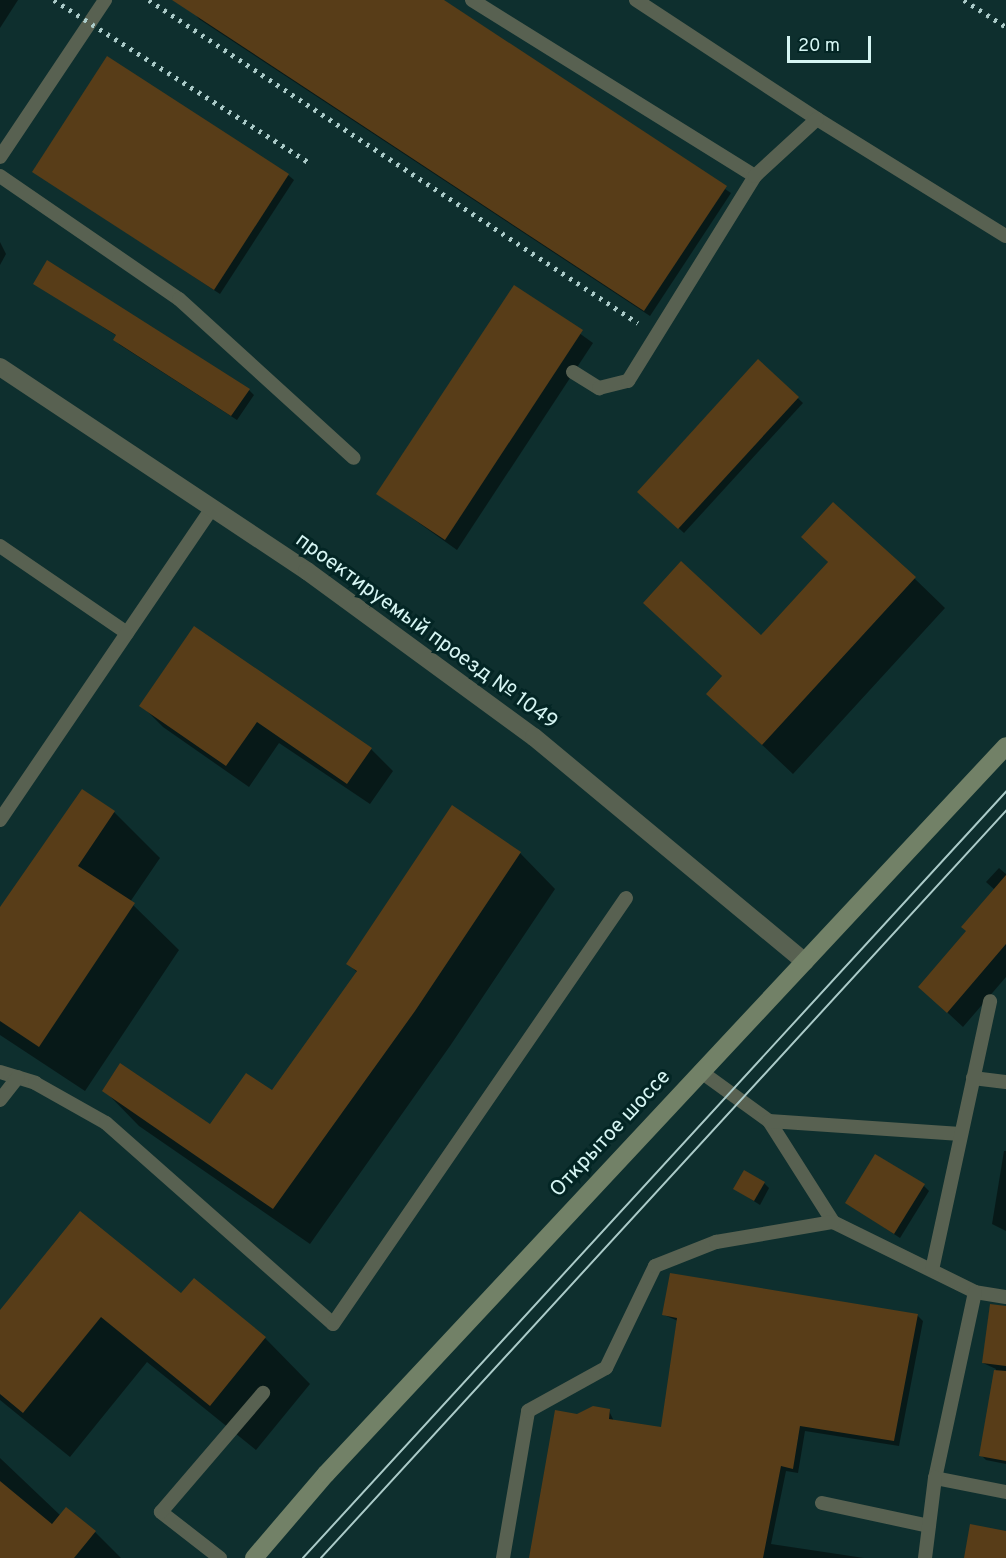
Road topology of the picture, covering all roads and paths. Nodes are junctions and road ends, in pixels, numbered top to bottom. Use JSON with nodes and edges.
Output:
{"nodes":[{"id":1,"x":105,"y":0,"type":"edge"},
{"id":2,"x":472,"y":0,"type":"edge"},
{"id":3,"x":642,"y":2,"type":"edge"},
{"id":4,"x":817,"y":119,"type":"junction"},
{"id":5,"x":0,"y":158,"type":"edge"},
{"id":6,"x":0,"y":176,"type":"edge"},
{"id":7,"x":755,"y":176,"type":"junction"},
{"id":8,"x":1006,"y":236,"type":"edge"},
{"id":9,"x":0,"y":367,"type":"edge"},
{"id":10,"x":573,"y":372,"type":"dead end"},
{"id":11,"x":354,"y":458,"type":"dead end"},
{"id":12,"x":212,"y":508,"type":"junction"},
{"id":13,"x":0,"y":546,"type":"edge"},
{"id":14,"x":127,"y":633,"type":"junction"},
{"id":15,"x":1006,"y":746,"type":"edge"},
{"id":16,"x":0,"y":820,"type":"edge"},
{"id":17,"x":626,"y":898,"type":"dead end"},
{"id":18,"x":805,"y":962,"type":"junction"},
{"id":19,"x":990,"y":1001,"type":"dead end"},
{"id":20,"x":700,"y":1071,"type":"junction"},
{"id":21,"x":0,"y":1072,"type":"edge"},
{"id":22,"x":18,"y":1077,"type":"junction"},
{"id":23,"x":973,"y":1078,"type":"junction"},
{"id":24,"x":1006,"y":1083,"type":"edge"},
{"id":25,"x":0,"y":1100,"type":"edge"},
{"id":26,"x":769,"y":1121,"type":"junction"},
{"id":27,"x":961,"y":1134,"type":"junction"},
{"id":28,"x":833,"y":1222,"type":"junction"},
{"id":29,"x":932,"y":1270,"type":"junction"},
{"id":30,"x":975,"y":1292,"type":"junction"},
{"id":31,"x":1006,"y":1297,"type":"edge"},
{"id":32,"x":263,"y":1393,"type":"dead end"},
{"id":33,"x":935,"y":1478,"type":"junction"},
{"id":34,"x":1006,"y":1492,"type":"edge"},
{"id":35,"x":822,"y":1503,"type":"dead end"},
{"id":36,"x":929,"y":1526,"type":"junction"},
{"id":37,"x":220,"y":1558,"type":"edge"},
{"id":38,"x":254,"y":1558,"type":"edge"},
{"id":39,"x":503,"y":1558,"type":"edge"},
{"id":40,"x":925,"y":1558,"type":"edge"}],
"edges":[{"from":1,"to":5,"type":"lane"},
{"from":2,"to":7,"type":"lane"},
{"from":3,"to":4,"type":"lane"},
{"from":4,"to":7,"type":"lane"},
{"from":4,"to":8,"type":"lane"},
{"from":6,"to":11,"type":"lane"},
{"from":7,"to":10,"type":"lane"},
{"from":9,"to":12,"type":"street","name":"проектируемый проезд № 1049"},
{"from":12,"to":14,"type":"lane"},
{"from":12,"to":18,"type":"street","name":"проектируемый проезд № 1049"},
{"from":13,"to":14,"type":"lane"},
{"from":14,"to":16,"type":"lane"},
{"from":15,"to":18,"type":"main road","name":"Открытое шоссе"},
{"from":17,"to":22,"type":"lane"},
{"from":18,"to":20,"type":"main road","name":"Открытое шоссе"},
{"from":19,"to":23,"type":"lane"},
{"from":20,"to":26,"type":"lane"},
{"from":20,"to":38,"type":"main road","name":"Открытое шоссе"},
{"from":21,"to":22,"type":"lane"},
{"from":22,"to":25,"type":"lane"},
{"from":23,"to":24,"type":"lane"},
{"from":23,"to":27,"type":"lane"},
{"from":26,"to":27,"type":"lane"},
{"from":26,"to":28,"type":"lane"},
{"from":27,"to":29,"type":"lane"},
{"from":28,"to":29,"type":"lane"},
{"from":28,"to":39,"type":"lane"},
{"from":29,"to":30,"type":"lane"},
{"from":30,"to":31,"type":"lane"},
{"from":30,"to":33,"type":"lane"},
{"from":32,"to":37,"type":"lane"},
{"from":33,"to":34,"type":"lane"},
{"from":33,"to":36,"type":"lane"},
{"from":35,"to":36,"type":"lane"},
{"from":36,"to":40,"type":"lane"}]}
